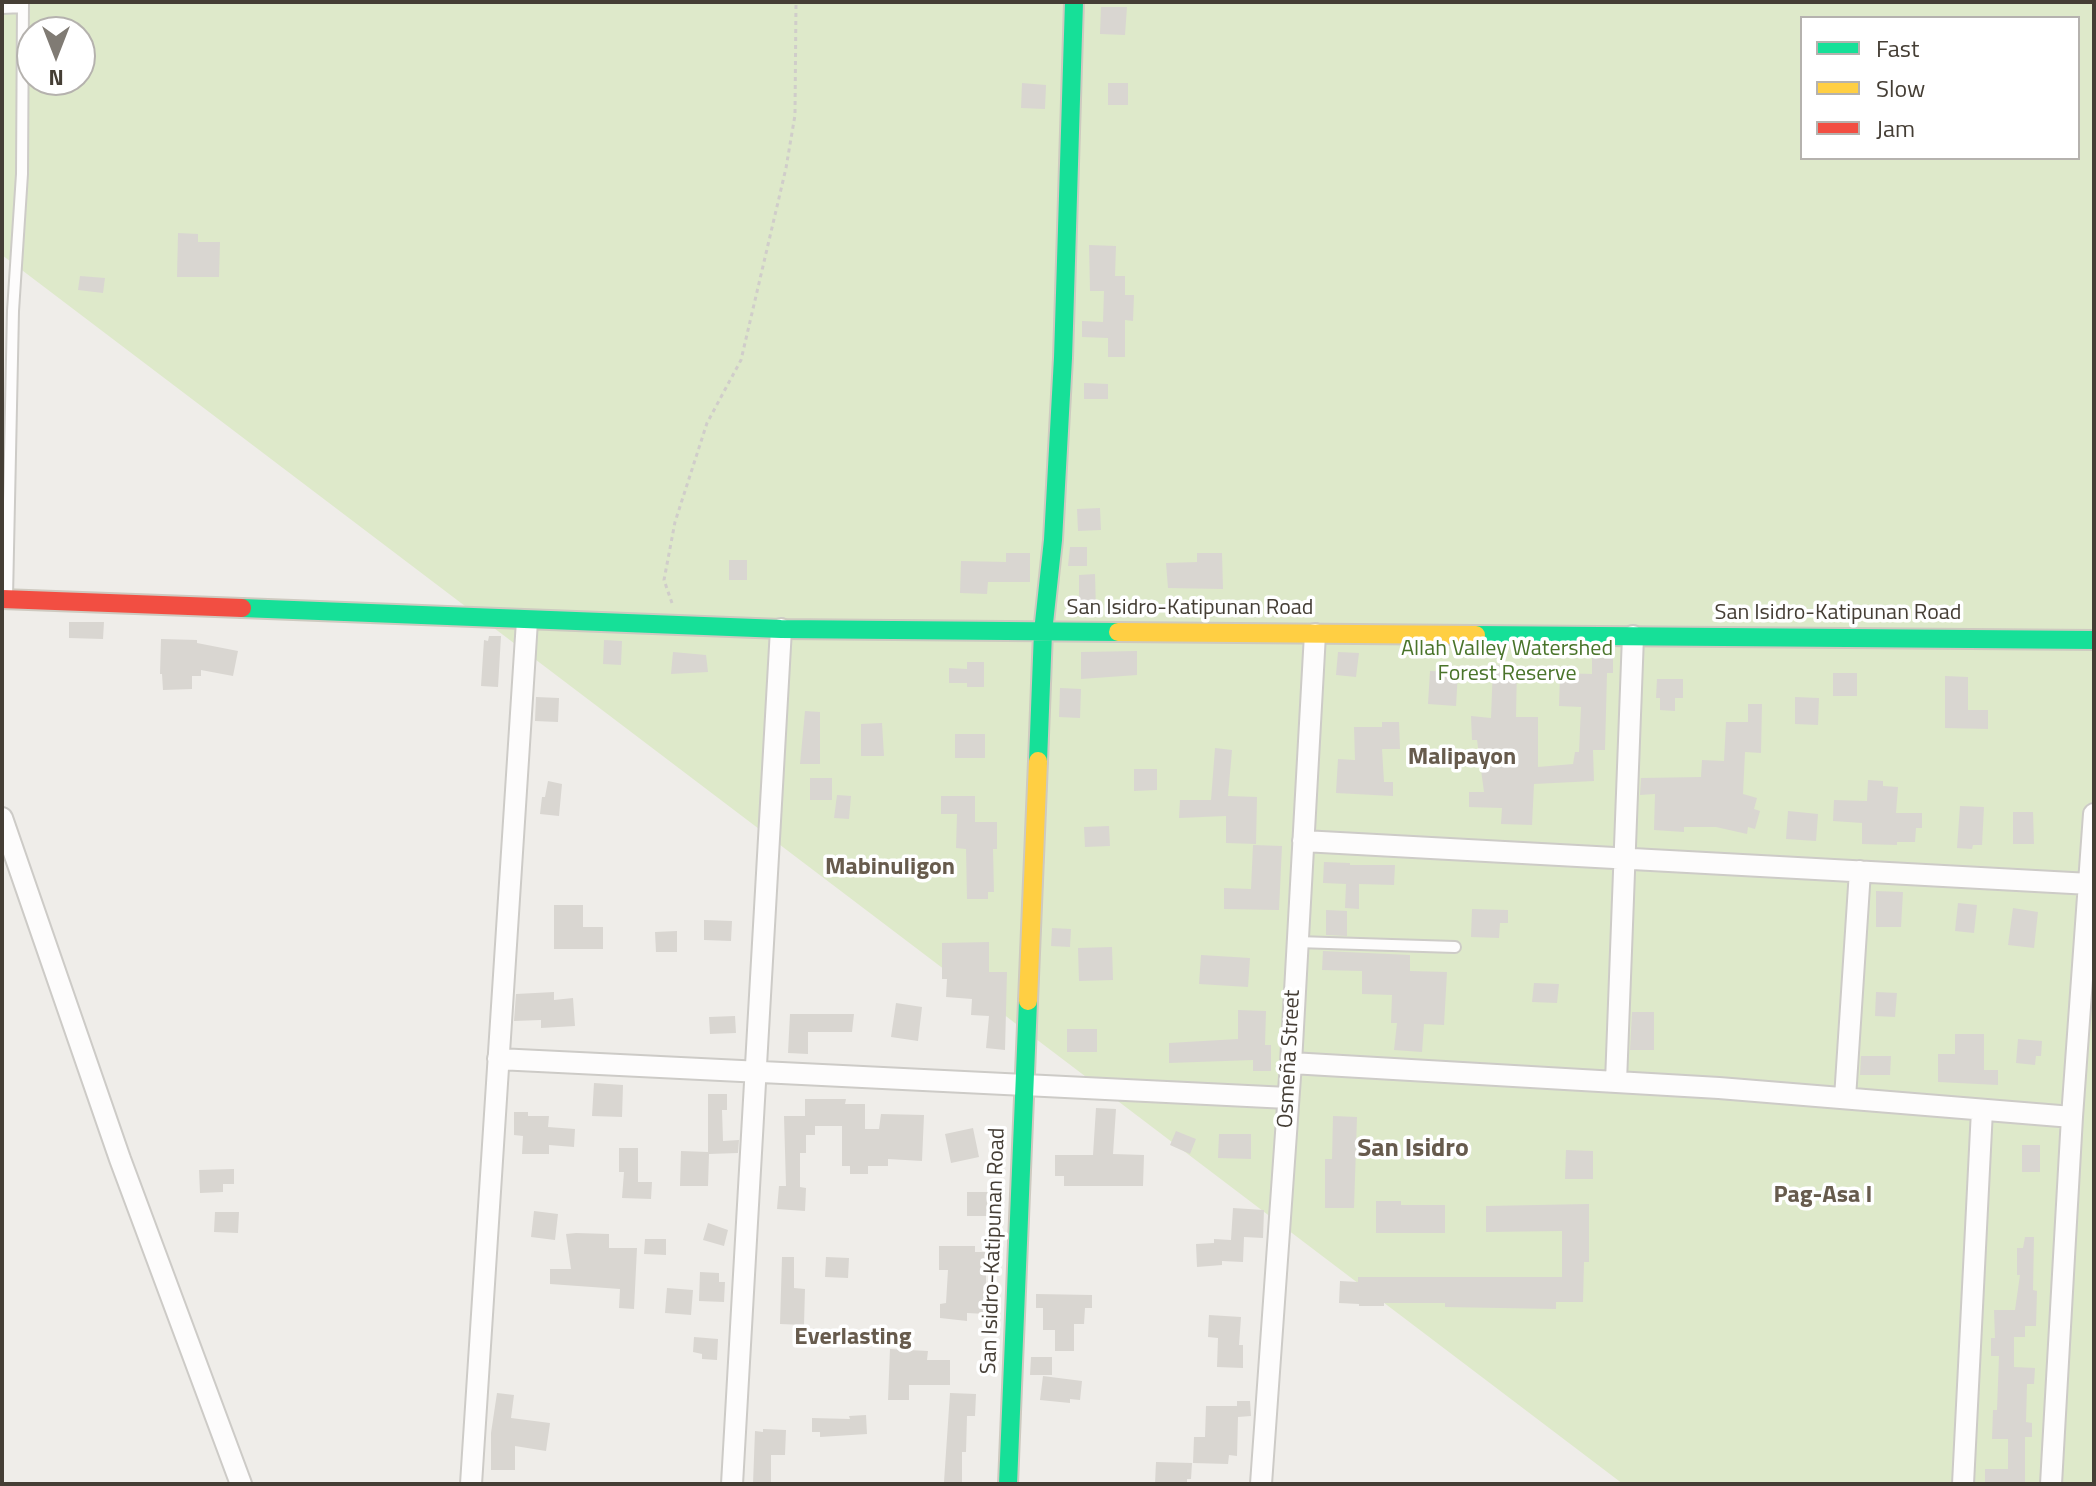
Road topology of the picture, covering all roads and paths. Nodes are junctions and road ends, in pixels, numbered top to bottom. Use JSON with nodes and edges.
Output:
{"nodes":[{"id":1,"x":796,"y":2,"type":"edge"},
{"id":2,"x":1074,"y":2,"type":"edge"},
{"id":3,"x":23,"y":5,"type":"edge"},
{"id":4,"x":2,"y":8,"type":"edge"},
{"id":5,"x":5,"y":599,"type":"edge"},
{"id":6,"x":527,"y":621,"type":"junction"},
{"id":7,"x":679,"y":625,"type":"junction"},
{"id":8,"x":781,"y":629,"type":"junction"},
{"id":9,"x":1043,"y":632,"type":"junction"},
{"id":10,"x":1315,"y":634,"type":"junction"},
{"id":11,"x":1633,"y":636,"type":"junction"},
{"id":12,"x":2094,"y":640,"type":"edge"},
{"id":13,"x":2094,"y":814,"type":"edge"},
{"id":14,"x":2,"y":818,"type":"edge"},
{"id":15,"x":1303,"y":841,"type":"junction"},
{"id":16,"x":1625,"y":859,"type":"junction"},
{"id":17,"x":1860,"y":871,"type":"junction"},
{"id":18,"x":2090,"y":884,"type":"junction"},
{"id":19,"x":1297,"y":942,"type":"junction"},
{"id":20,"x":1455,"y":947,"type":"dead end"},
{"id":21,"x":498,"y":1059,"type":"junction"},
{"id":22,"x":1291,"y":1063,"type":"junction"},
{"id":23,"x":756,"y":1071,"type":"junction"},
{"id":24,"x":1616,"y":1082,"type":"junction"},
{"id":25,"x":1025,"y":1085,"type":"junction"},
{"id":26,"x":1288,"y":1098,"type":"junction"},
{"id":27,"x":1845,"y":1098,"type":"junction"},
{"id":28,"x":1982,"y":1110,"type":"junction"},
{"id":29,"x":2072,"y":1117,"type":"junction"},
{"id":30,"x":241,"y":1484,"type":"edge"},
{"id":31,"x":471,"y":1484,"type":"edge"},
{"id":32,"x":732,"y":1484,"type":"edge"},
{"id":33,"x":1008,"y":1484,"type":"edge"},
{"id":34,"x":1261,"y":1484,"type":"edge"},
{"id":35,"x":1963,"y":1484,"type":"edge"},
{"id":36,"x":2051,"y":1484,"type":"edge"}],
"edges":[{"from":1,"to":7,"type":"path"},
{"from":2,"to":9,"type":"street"},
{"from":3,"to":4,"type":"lane"},
{"from":3,"to":5,"type":"lane"},
{"from":5,"to":6,"type":"street"},
{"from":6,"to":7,"type":"street"},
{"from":6,"to":21,"type":"street"},
{"from":7,"to":8,"type":"street"},
{"from":8,"to":9,"type":"street"},
{"from":8,"to":23,"type":"street"},
{"from":9,"to":10,"type":"street","name":"San Isidro-Katipunan Road"},
{"from":9,"to":25,"type":"street","name":"San Isidro-Katipunan Road"},
{"from":10,"to":11,"type":"street","name":"San Isidro-Katipunan Road"},
{"from":10,"to":15,"type":"street","name":"Osmeña Street"},
{"from":11,"to":12,"type":"street","name":"San Isidro-Katipunan Road"},
{"from":11,"to":16,"type":"street"},
{"from":13,"to":18,"type":"street"},
{"from":14,"to":30,"type":"street"},
{"from":15,"to":16,"type":"street"},
{"from":15,"to":19,"type":"street","name":"Osmeña Street"},
{"from":16,"to":17,"type":"street"},
{"from":16,"to":24,"type":"street"},
{"from":17,"to":18,"type":"street"},
{"from":17,"to":27,"type":"street"},
{"from":18,"to":29,"type":"street"},
{"from":19,"to":20,"type":"lane"},
{"from":19,"to":22,"type":"street","name":"Osmeña Street"},
{"from":21,"to":23,"type":"street"},
{"from":21,"to":31,"type":"street"},
{"from":22,"to":24,"type":"street"},
{"from":22,"to":26,"type":"street","name":"Osmeña Street"},
{"from":23,"to":25,"type":"street"},
{"from":23,"to":32,"type":"street"},
{"from":24,"to":27,"type":"street"},
{"from":25,"to":26,"type":"street"},
{"from":25,"to":33,"type":"street","name":"San Isidro-Katipunan Road"},
{"from":26,"to":34,"type":"street","name":"Osmeña Street"},
{"from":27,"to":28,"type":"street"},
{"from":28,"to":29,"type":"street"},
{"from":28,"to":35,"type":"street"},
{"from":29,"to":36,"type":"street"}]}
